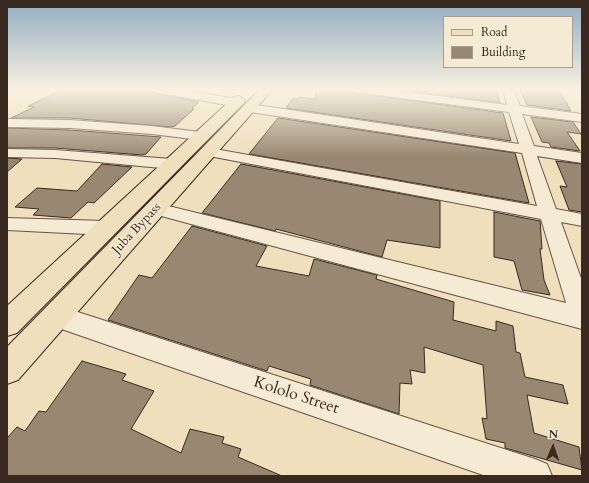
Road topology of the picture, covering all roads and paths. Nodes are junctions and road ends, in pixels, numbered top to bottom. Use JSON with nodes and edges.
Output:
{"nodes":[{"id":1,"x":234,"y":112,"type":"edge"},
{"id":2,"x":310,"y":112,"type":"edge"},
{"id":3,"x":515,"y":112,"type":"edge"},
{"id":4,"x":533,"y":112,"type":"edge"},
{"id":5,"x":582,"y":118,"type":"edge"},
{"id":6,"x":7,"y":123,"type":"edge"},
{"id":7,"x":204,"y":144,"type":"junction"},
{"id":8,"x":528,"y":150,"type":"junction"},
{"id":9,"x":7,"y":153,"type":"edge"},
{"id":10,"x":582,"y":158,"type":"edge"},
{"id":11,"x":172,"y":164,"type":"junction"},
{"id":12,"x":156,"y":209,"type":"junction"},
{"id":13,"x":549,"y":214,"type":"junction"},
{"id":14,"x":582,"y":220,"type":"edge"},
{"id":15,"x":7,"y":224,"type":"edge"},
{"id":16,"x":106,"y":228,"type":"junction"},
{"id":17,"x":56,"y":316,"type":"junction"},
{"id":18,"x":582,"y":317,"type":"edge"},
{"id":19,"x":7,"y":324,"type":"edge"},
{"id":20,"x":7,"y":369,"type":"edge"},
{"id":21,"x":535,"y":476,"type":"edge"}],
"edges":[{"from":1,"to":7,"type":"main road","name":"Juba Bypass"},
{"from":2,"to":8,"type":"street"},
{"from":3,"to":8,"type":"street"},
{"from":4,"to":5,"type":"street"},
{"from":6,"to":7,"type":"street"},
{"from":7,"to":11,"type":"main road","name":"Juba Bypass"},
{"from":7,"to":12,"type":"main road","name":"Juba Bypass"},
{"from":7,"to":13,"type":"street"},
{"from":8,"to":10,"type":"street"},
{"from":8,"to":13,"type":"street"},
{"from":9,"to":11,"type":"street"},
{"from":11,"to":16,"type":"main road","name":"Juba Bypass"},
{"from":12,"to":17,"type":"main road","name":"Juba Bypass"},
{"from":12,"to":18,"type":"street"},
{"from":13,"to":14,"type":"street"},
{"from":13,"to":18,"type":"street"},
{"from":15,"to":16,"type":"street"},
{"from":16,"to":19,"type":"main road","name":"Juba Bypass"},
{"from":17,"to":20,"type":"main road","name":"Juba Bypass"},
{"from":17,"to":21,"type":"street","name":"Kololo Street"}]}
